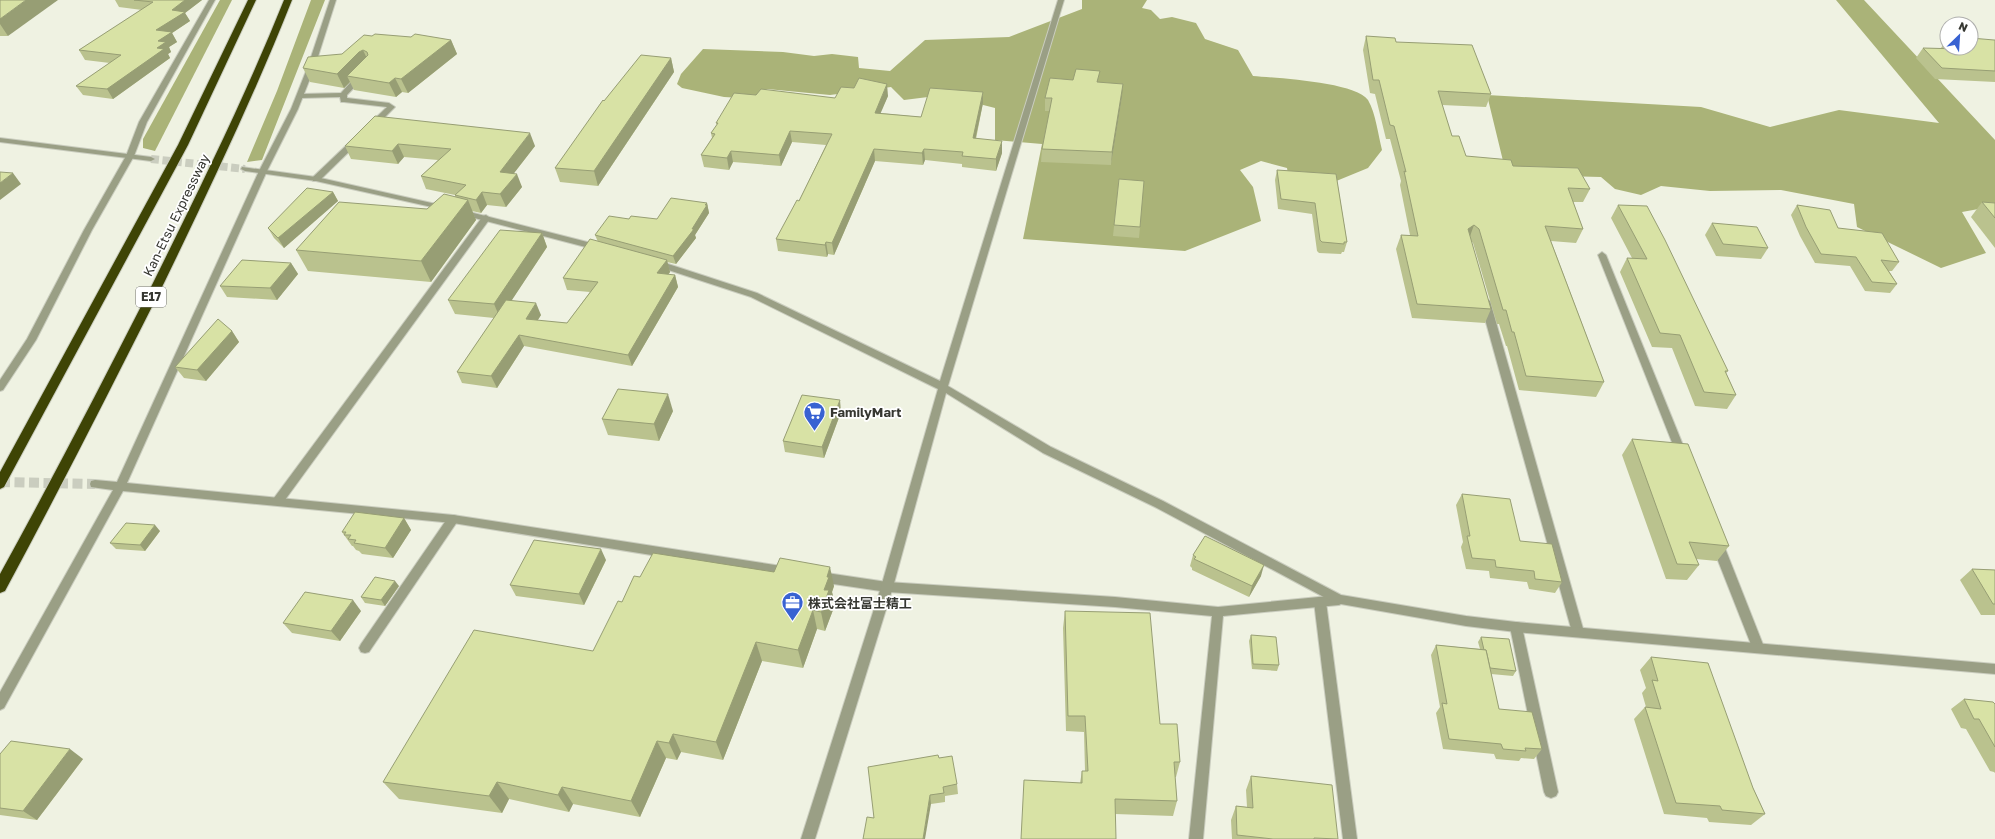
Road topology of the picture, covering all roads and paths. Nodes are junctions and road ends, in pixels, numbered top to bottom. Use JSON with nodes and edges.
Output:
{"nodes":[{"id":1,"x":212,"y":0,"type":"edge"},
{"id":2,"x":252,"y":0,"type":"edge"},
{"id":3,"x":288,"y":0,"type":"edge"},
{"id":4,"x":333,"y":0,"type":"edge"},
{"id":5,"x":1061,"y":0,"type":"edge"},
{"id":6,"x":369,"y":68,"type":"edge"},
{"id":7,"x":343,"y":95,"type":"junction"},
{"id":8,"x":301,"y":96,"type":"junction"},
{"id":9,"x":0,"y":140,"type":"edge"},
{"id":10,"x":130,"y":156,"type":"junction"},
{"id":11,"x":151,"y":159,"type":"tunnel mouth"},
{"id":12,"x":245,"y":169,"type":"tunnel mouth"},
{"id":13,"x":263,"y":171,"type":"junction"},
{"id":14,"x":316,"y":179,"type":"junction"},
{"id":15,"x":486,"y":218,"type":"junction"},
{"id":16,"x":607,"y":250,"type":"edge"},
{"id":17,"x":1602,"y":254,"type":"dead end"},
{"id":18,"x":644,"y":260,"type":"edge"},
{"id":19,"x":1481,"y":289,"type":"edge"},
{"id":20,"x":944,"y":387,"type":"junction"},
{"id":21,"x":0,"y":388,"type":"edge"},
{"id":22,"x":1684,"y":462,"type":"edge"},
{"id":23,"x":0,"y":484,"type":"edge"},
{"id":24,"x":95,"y":484,"type":"tunnel mouth"},
{"id":25,"x":121,"y":485,"type":"junction"},
{"id":26,"x":278,"y":501,"type":"junction"},
{"id":27,"x":453,"y":519,"type":"junction"},
{"id":28,"x":1714,"y":536,"type":"edge"},
{"id":29,"x":0,"y":587,"type":"edge"},
{"id":30,"x":886,"y":588,"type":"junction"},
{"id":31,"x":1340,"y":600,"type":"junction"},
{"id":32,"x":1320,"y":602,"type":"junction"},
{"id":33,"x":1218,"y":612,"type":"junction"},
{"id":34,"x":1516,"y":627,"type":"junction"},
{"id":35,"x":1578,"y":632,"type":"junction"},
{"id":36,"x":1758,"y":647,"type":"junction"},
{"id":37,"x":366,"y":648,"type":"dead end"},
{"id":38,"x":1995,"y":669,"type":"edge"},
{"id":39,"x":0,"y":704,"type":"edge"},
{"id":40,"x":1551,"y":792,"type":"dead end"},
{"id":41,"x":808,"y":839,"type":"edge"},
{"id":42,"x":1196,"y":839,"type":"edge"},
{"id":43,"x":1350,"y":839,"type":"edge"}],
"edges":[{"from":1,"to":10,"type":"street"},
{"from":2,"to":23,"type":"highway","name":"Kan-Etsu Expressway"},
{"from":3,"to":29,"type":"highway","name":"Kan-Etsu Expressway","number":"E17"},
{"from":4,"to":8,"type":"street"},
{"from":5,"to":20,"type":"street"},
{"from":6,"to":7,"type":"street"},
{"from":7,"to":8,"type":"street"},
{"from":7,"to":14,"type":"street"},
{"from":8,"to":13,"type":"street"},
{"from":9,"to":10,"type":"street"},
{"from":10,"to":11,"type":"street"},
{"from":10,"to":21,"type":"street"},
{"from":12,"to":13,"type":"street"},
{"from":13,"to":14,"type":"street"},
{"from":13,"to":25,"type":"street"},
{"from":14,"to":15,"type":"street"},
{"from":15,"to":16,"type":"street"},
{"from":15,"to":26,"type":"street"},
{"from":17,"to":22,"type":"street"},
{"from":18,"to":20,"type":"street"},
{"from":19,"to":35,"type":"street"},
{"from":20,"to":30,"type":"street"},
{"from":20,"to":31,"type":"street"},
{"from":24,"to":25,"type":"street"},
{"from":25,"to":26,"type":"street"},
{"from":25,"to":39,"type":"street"},
{"from":26,"to":27,"type":"street"},
{"from":27,"to":30,"type":"street"},
{"from":27,"to":37,"type":"street"},
{"from":28,"to":36,"type":"street"},
{"from":30,"to":33,"type":"street"},
{"from":30,"to":41,"type":"street"},
{"from":31,"to":32,"type":"street"},
{"from":31,"to":34,"type":"street"},
{"from":32,"to":33,"type":"street"},
{"from":32,"to":43,"type":"street"},
{"from":33,"to":42,"type":"street"},
{"from":34,"to":35,"type":"street"},
{"from":34,"to":40,"type":"street"},
{"from":35,"to":36,"type":"street"},
{"from":36,"to":38,"type":"street"}]}
